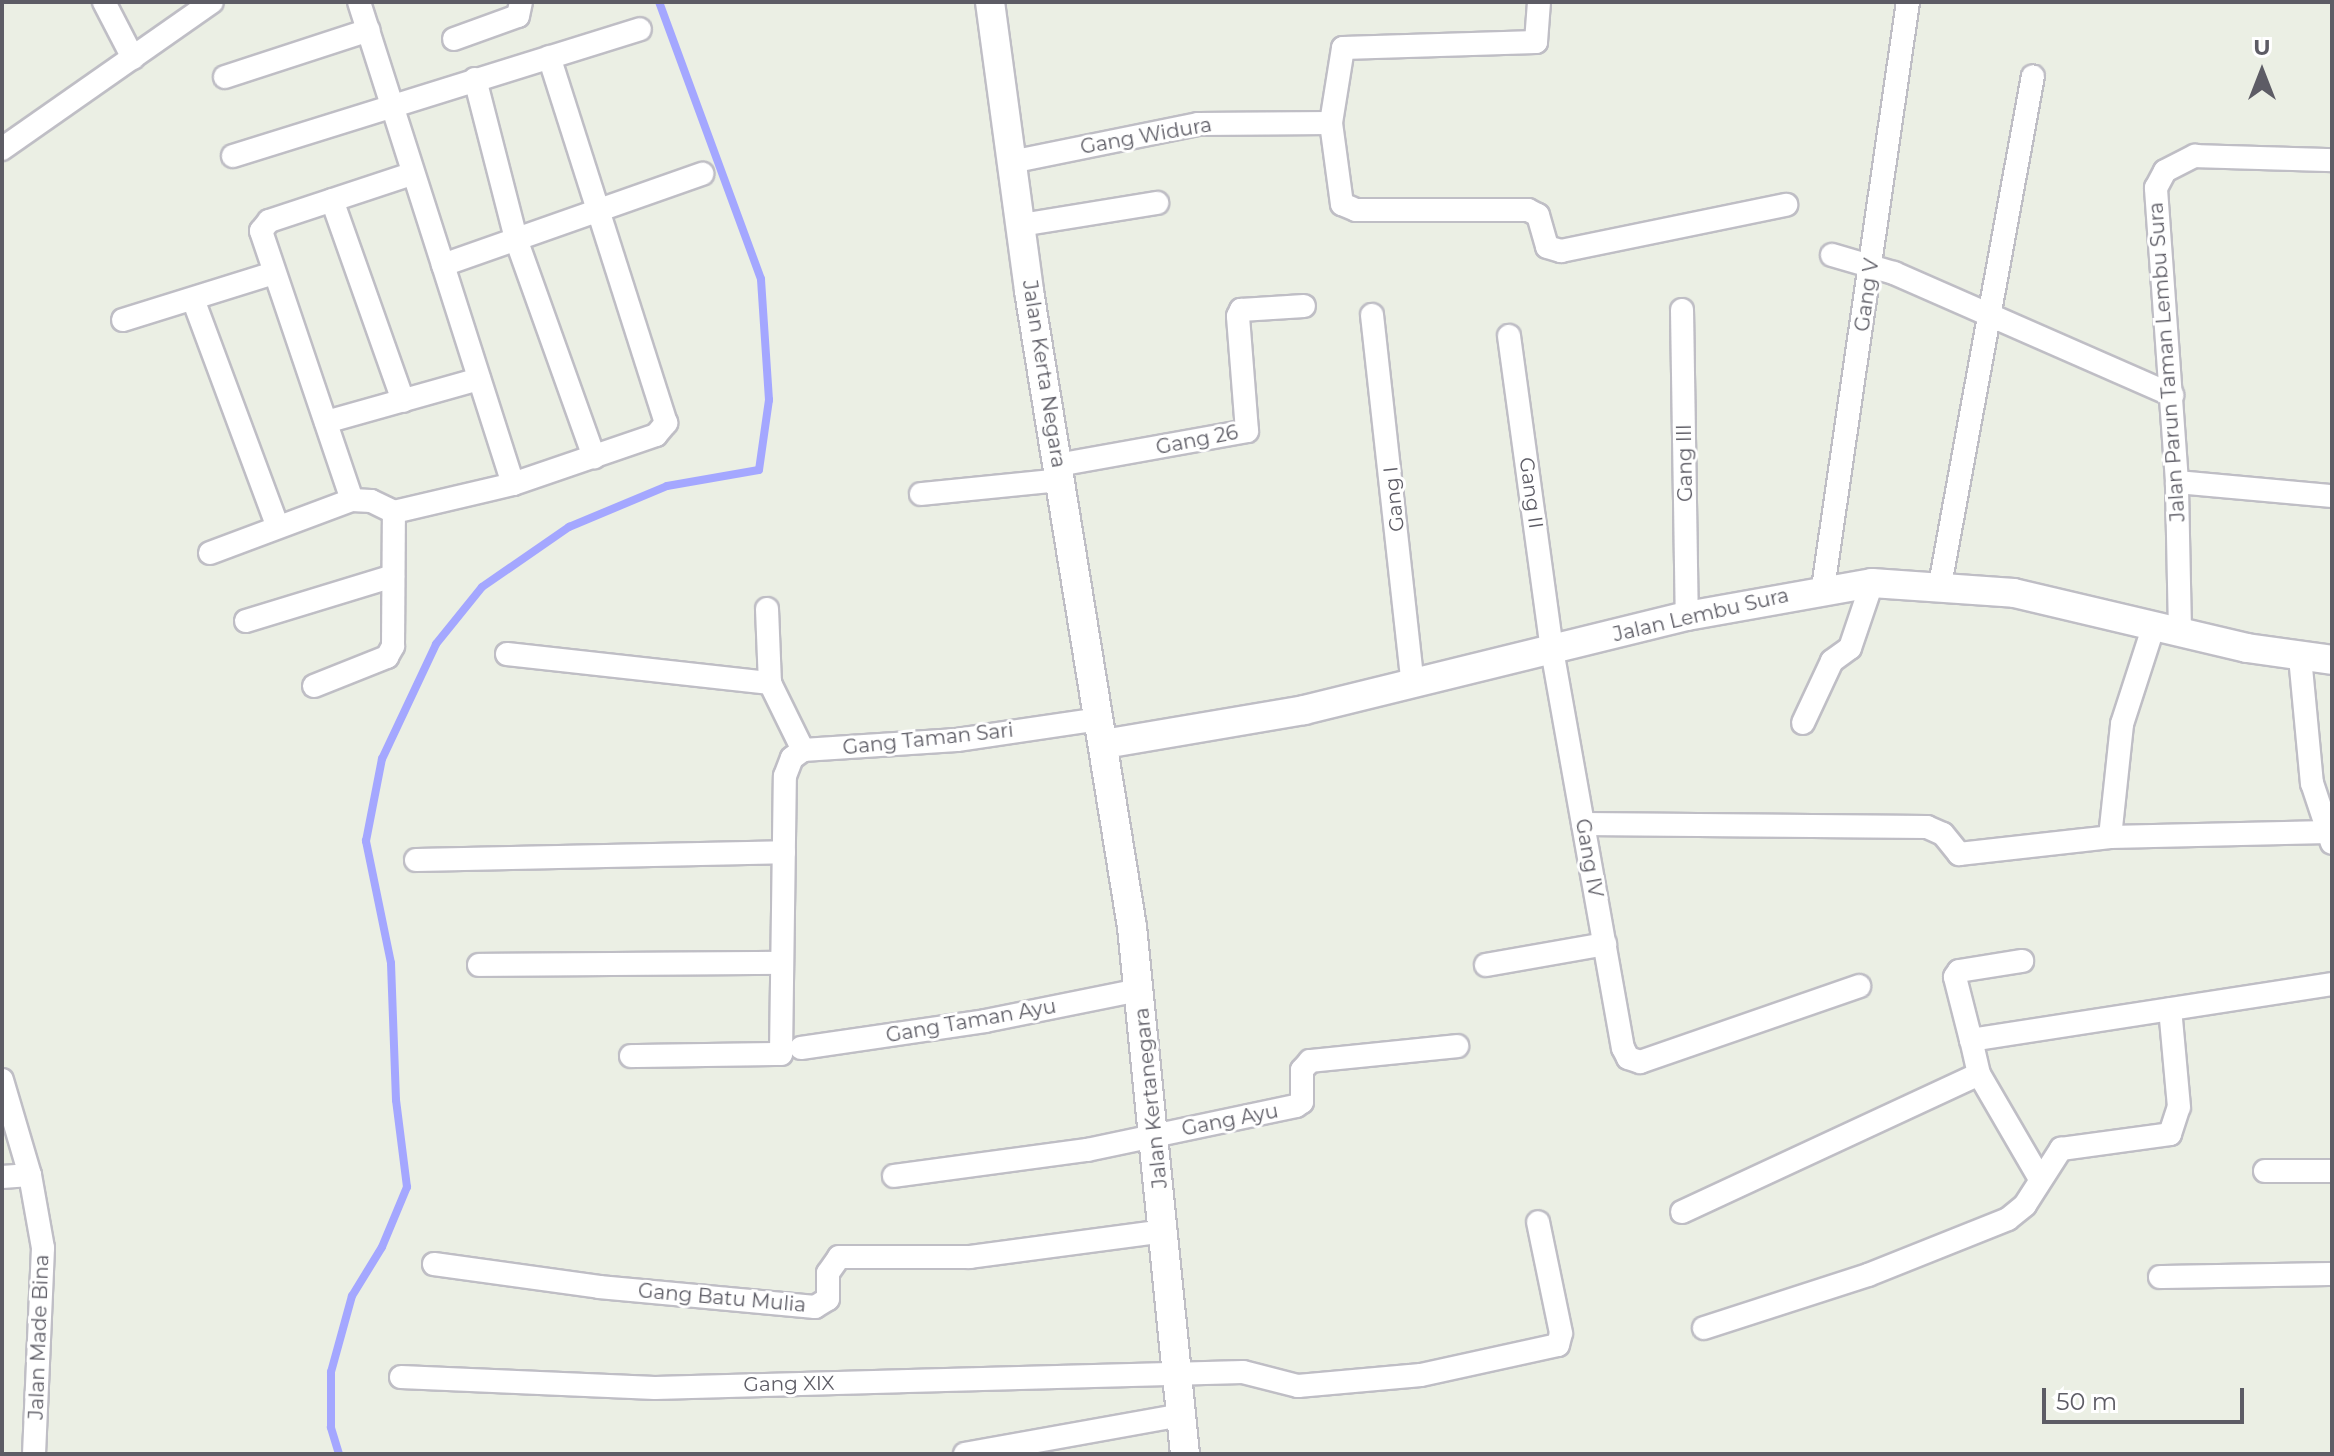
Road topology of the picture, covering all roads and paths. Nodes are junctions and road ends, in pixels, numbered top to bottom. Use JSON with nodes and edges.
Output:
{"nodes":[{"id":1,"x":104,"y":2,"type":"edge"},
{"id":2,"x":212,"y":2,"type":"edge"},
{"id":3,"x":359,"y":2,"type":"edge"},
{"id":4,"x":521,"y":2,"type":"edge"},
{"id":5,"x":990,"y":2,"type":"edge"},
{"id":6,"x":1539,"y":2,"type":"edge"},
{"id":7,"x":1908,"y":2,"type":"edge"},
{"id":8,"x":640,"y":29,"type":"dead end"},
{"id":9,"x":369,"y":30,"type":"junction"},
{"id":10,"x":454,"y":39,"type":"dead end"},
{"id":11,"x":549,"y":57,"type":"junction"},
{"id":12,"x":133,"y":58,"type":"junction"},
{"id":13,"x":2033,"y":76,"type":"dead end"},
{"id":14,"x":225,"y":77,"type":"dead end"},
{"id":15,"x":475,"y":79,"type":"junction"},
{"id":16,"x":391,"y":106,"type":"junction"},
{"id":17,"x":1331,"y":123,"type":"junction"},
{"id":18,"x":2,"y":149,"type":"edge"},
{"id":19,"x":233,"y":156,"type":"dead end"},
{"id":20,"x":2332,"y":160,"type":"edge"},
{"id":21,"x":1011,"y":162,"type":"junction"},
{"id":22,"x":411,"y":174,"type":"junction"},
{"id":23,"x":702,"y":174,"type":"dead end"},
{"id":24,"x":332,"y":200,"type":"junction"},
{"id":25,"x":1157,"y":203,"type":"dead end"},
{"id":26,"x":1786,"y":205,"type":"dead end"},
{"id":27,"x":596,"y":211,"type":"junction"},
{"id":28,"x":1021,"y":225,"type":"junction"},
{"id":29,"x":516,"y":239,"type":"junction"},
{"id":30,"x":1832,"y":255,"type":"dead end"},
{"id":31,"x":443,"y":265,"type":"junction"},
{"id":32,"x":1872,"y":265,"type":"junction"},
{"id":33,"x":274,"y":273,"type":"junction"},
{"id":34,"x":193,"y":299,"type":"junction"},
{"id":35,"x":1304,"y":306,"type":"dead end"},
{"id":36,"x":1682,"y":310,"type":"dead end"},
{"id":37,"x":1372,"y":315,"type":"dead end"},
{"id":38,"x":1993,"y":316,"type":"junction"},
{"id":39,"x":123,"y":320,"type":"dead end"},
{"id":40,"x":1509,"y":336,"type":"dead end"},
{"id":41,"x":479,"y":379,"type":"junction"},
{"id":42,"x":2172,"y":395,"type":"junction"},
{"id":43,"x":403,"y":401,"type":"junction"},
{"id":44,"x":326,"y":422,"type":"junction"},
{"id":45,"x":594,"y":457,"type":"junction"},
{"id":46,"x":1060,"y":472,"type":"junction"},
{"id":47,"x":2177,"y":482,"type":"junction"},
{"id":48,"x":513,"y":484,"type":"junction"},
{"id":49,"x":921,"y":494,"type":"dead end"},
{"id":50,"x":2332,"y":496,"type":"edge"},
{"id":51,"x":352,"y":500,"type":"junction"},
{"id":52,"x":394,"y":512,"type":"junction"},
{"id":53,"x":278,"y":527,"type":"junction"},
{"id":54,"x":210,"y":553,"type":"dead end"},
{"id":55,"x":393,"y":576,"type":"junction"},
{"id":56,"x":1872,"y":583,"type":"junction"},
{"id":57,"x":1940,"y":585,"type":"junction"},
{"id":58,"x":1823,"y":588,"type":"junction"},
{"id":59,"x":767,"y":609,"type":"dead end"},
{"id":60,"x":1687,"y":616,"type":"junction"},
{"id":61,"x":246,"y":621,"type":"dead end"},
{"id":62,"x":2167,"y":628,"type":"junction"},
{"id":63,"x":1552,"y":650,"type":"junction"},
{"id":64,"x":507,"y":654,"type":"dead end"},
{"id":65,"x":2300,"y":657,"type":"junction"},
{"id":66,"x":2332,"y":660,"type":"edge"},
{"id":67,"x":770,"y":683,"type":"junction"},
{"id":68,"x":1413,"y":684,"type":"junction"},
{"id":69,"x":314,"y":686,"type":"dead end"},
{"id":70,"x":1803,"y":723,"type":"dead end"},
{"id":71,"x":1102,"y":732,"type":"junction"},
{"id":72,"x":803,"y":750,"type":"junction"},
{"id":73,"x":1583,"y":824,"type":"junction"},
{"id":74,"x":2110,"y":837,"type":"junction"},
{"id":75,"x":2330,"y":838,"type":"edge"},
{"id":76,"x":784,"y":852,"type":"junction"},
{"id":77,"x":416,"y":860,"type":"dead end"},
{"id":78,"x":1605,"y":944,"type":"junction"},
{"id":79,"x":2022,"y":961,"type":"dead end"},
{"id":80,"x":780,"y":963,"type":"junction"},
{"id":81,"x":479,"y":965,"type":"dead end"},
{"id":82,"x":1486,"y":965,"type":"dead end"},
{"id":83,"x":2332,"y":984,"type":"edge"},
{"id":84,"x":1859,"y":986,"type":"dead end"},
{"id":85,"x":1139,"y":990,"type":"junction"},
{"id":86,"x":2170,"y":1009,"type":"junction"},
{"id":87,"x":1971,"y":1040,"type":"junction"},
{"id":88,"x":1457,"y":1046,"type":"dead end"},
{"id":89,"x":801,"y":1048,"type":"dead end"},
{"id":90,"x":631,"y":1056,"type":"dead end"},
{"id":91,"x":1979,"y":1074,"type":"junction"},
{"id":92,"x":2,"y":1080,"type":"edge"},
{"id":93,"x":1157,"y":1134,"type":"junction"},
{"id":94,"x":2265,"y":1171,"type":"dead end"},
{"id":95,"x":2332,"y":1171,"type":"edge"},
{"id":96,"x":30,"y":1175,"type":"junction"},
{"id":97,"x":894,"y":1176,"type":"dead end"},
{"id":98,"x":2,"y":1177,"type":"edge"},
{"id":99,"x":2039,"y":1177,"type":"junction"},
{"id":100,"x":1682,"y":1212,"type":"dead end"},
{"id":101,"x":1538,"y":1222,"type":"dead end"},
{"id":102,"x":1165,"y":1231,"type":"junction"},
{"id":103,"x":434,"y":1264,"type":"dead end"},
{"id":104,"x":2332,"y":1274,"type":"edge"},
{"id":105,"x":2160,"y":1277,"type":"dead end"},
{"id":106,"x":1704,"y":1328,"type":"dead end"},
{"id":107,"x":1177,"y":1375,"type":"junction"},
{"id":108,"x":401,"y":1377,"type":"dead end"},
{"id":109,"x":1181,"y":1415,"type":"junction"},
{"id":110,"x":34,"y":1454,"type":"edge"},
{"id":111,"x":965,"y":1454,"type":"edge"},
{"id":112,"x":1185,"y":1454,"type":"edge"}],
"edges":[{"from":1,"to":12,"type":"street"},
{"from":2,"to":12,"type":"street"},
{"from":3,"to":9,"type":"street"},
{"from":4,"to":10,"type":"street"},
{"from":5,"to":21,"type":"street","name":"Jalan Kerta Negara"},
{"from":6,"to":17,"type":"street"},
{"from":7,"to":32,"type":"street","name":"Gang V"},
{"from":8,"to":11,"type":"street"},
{"from":9,"to":14,"type":"street"},
{"from":9,"to":16,"type":"street"},
{"from":11,"to":15,"type":"street"},
{"from":11,"to":27,"type":"street"},
{"from":12,"to":18,"type":"street"},
{"from":13,"to":38,"type":"street"},
{"from":15,"to":16,"type":"street"},
{"from":15,"to":29,"type":"street"},
{"from":16,"to":19,"type":"street"},
{"from":16,"to":22,"type":"street"},
{"from":17,"to":21,"type":"street","name":"Gang Widura"},
{"from":17,"to":26,"type":"street"},
{"from":20,"to":42,"type":"street","name":"Jalan Parun Taman Lembu Sura"},
{"from":21,"to":28,"type":"street","name":"Jalan Kerta Negara"},
{"from":22,"to":24,"type":"street"},
{"from":22,"to":31,"type":"street"},
{"from":23,"to":27,"type":"street"},
{"from":24,"to":33,"type":"street"},
{"from":24,"to":43,"type":"street"},
{"from":25,"to":28,"type":"street"},
{"from":27,"to":29,"type":"street"},
{"from":27,"to":45,"type":"street"},
{"from":28,"to":46,"type":"street","name":"Jalan Kerta Negara"},
{"from":29,"to":31,"type":"street"},
{"from":29,"to":45,"type":"street"},
{"from":30,"to":32,"type":"street"},
{"from":31,"to":41,"type":"street"},
{"from":32,"to":38,"type":"street"},
{"from":32,"to":58,"type":"street","name":"Gang V"},
{"from":33,"to":34,"type":"street"},
{"from":33,"to":44,"type":"street"},
{"from":34,"to":39,"type":"street"},
{"from":34,"to":53,"type":"street"},
{"from":35,"to":46,"type":"street","name":"Gang 26"},
{"from":36,"to":60,"type":"street","name":"Gang III"},
{"from":37,"to":68,"type":"street","name":"Gang I"},
{"from":38,"to":42,"type":"street"},
{"from":38,"to":57,"type":"street"},
{"from":40,"to":63,"type":"street","name":"Gang II"},
{"from":41,"to":43,"type":"street"},
{"from":41,"to":48,"type":"street"},
{"from":42,"to":47,"type":"street","name":"Jalan Parun Taman Lembu Sura"},
{"from":43,"to":44,"type":"street"},
{"from":44,"to":51,"type":"street"},
{"from":45,"to":48,"type":"street"},
{"from":46,"to":49,"type":"street"},
{"from":46,"to":71,"type":"street","name":"Jalan Kerta Negara"},
{"from":47,"to":50,"type":"street"},
{"from":47,"to":62,"type":"street","name":"Jalan Parun Taman Lembu Sura"},
{"from":48,"to":52,"type":"street"},
{"from":51,"to":52,"type":"street"},
{"from":51,"to":53,"type":"street"},
{"from":52,"to":55,"type":"street"},
{"from":53,"to":54,"type":"street"},
{"from":55,"to":61,"type":"street"},
{"from":55,"to":69,"type":"street"},
{"from":56,"to":57,"type":"street","name":"Jalan Lembu Sura"},
{"from":56,"to":58,"type":"street","name":"Jalan Lembu Sura"},
{"from":56,"to":70,"type":"street"},
{"from":57,"to":62,"type":"street","name":"Jalan Lembu Sura"},
{"from":58,"to":60,"type":"street","name":"Jalan Lembu Sura"},
{"from":59,"to":67,"type":"street"},
{"from":60,"to":63,"type":"street","name":"Jalan Lembu Sura"},
{"from":62,"to":65,"type":"street","name":"Jalan Lembu Sura"},
{"from":62,"to":74,"type":"street","name":"Jalan Parun Taman Lembu Sura"},
{"from":63,"to":68,"type":"street","name":"Jalan Lembu Sura"},
{"from":63,"to":73,"type":"street","name":"Gang IV"},
{"from":64,"to":67,"type":"street"},
{"from":65,"to":66,"type":"street","name":"Jalan Lembu Sura"},
{"from":65,"to":75,"type":"street"},
{"from":67,"to":72,"type":"street"},
{"from":68,"to":71,"type":"street","name":"Jalan Lembu Sura"},
{"from":71,"to":72,"type":"street","name":"Gang Taman Sari"},
{"from":71,"to":85,"type":"street","name":"Jalan Kertanegara"},
{"from":72,"to":76,"type":"street"},
{"from":73,"to":74,"type":"street"},
{"from":73,"to":78,"type":"street","name":"Gang IV"},
{"from":74,"to":75,"type":"street"},
{"from":76,"to":77,"type":"street"},
{"from":76,"to":80,"type":"street"},
{"from":78,"to":82,"type":"street"},
{"from":78,"to":84,"type":"street","name":"Gang IV"},
{"from":79,"to":87,"type":"street"},
{"from":80,"to":81,"type":"street"},
{"from":80,"to":90,"type":"street"},
{"from":83,"to":86,"type":"street"},
{"from":85,"to":89,"type":"street","name":"Gang Taman Ayu"},
{"from":85,"to":93,"type":"street","name":"Jalan Kertanegara"},
{"from":86,"to":87,"type":"street"},
{"from":86,"to":99,"type":"street"},
{"from":87,"to":91,"type":"street"},
{"from":88,"to":93,"type":"street","name":"Gang Ayu"},
{"from":91,"to":99,"type":"street"},
{"from":91,"to":100,"type":"street"},
{"from":92,"to":96,"type":"street","name":"Jalan Made Bina"},
{"from":93,"to":97,"type":"street"},
{"from":93,"to":102,"type":"street","name":"Jalan Kertanegara"},
{"from":94,"to":95,"type":"street"},
{"from":96,"to":98,"type":"street"},
{"from":96,"to":110,"type":"street","name":"Jalan Made Bina"},
{"from":99,"to":106,"type":"street"},
{"from":101,"to":107,"type":"street","name":"Gang XIX"},
{"from":102,"to":103,"type":"street","name":"Gang Batu Mulia"},
{"from":102,"to":107,"type":"street","name":"Jalan Kertanegara"},
{"from":104,"to":105,"type":"street"},
{"from":107,"to":108,"type":"street","name":"Gang XIX"},
{"from":107,"to":109,"type":"street","name":"Jalan Kertanegara"},
{"from":109,"to":111,"type":"street"},
{"from":109,"to":112,"type":"street","name":"Jalan Kertanegara"}]}
